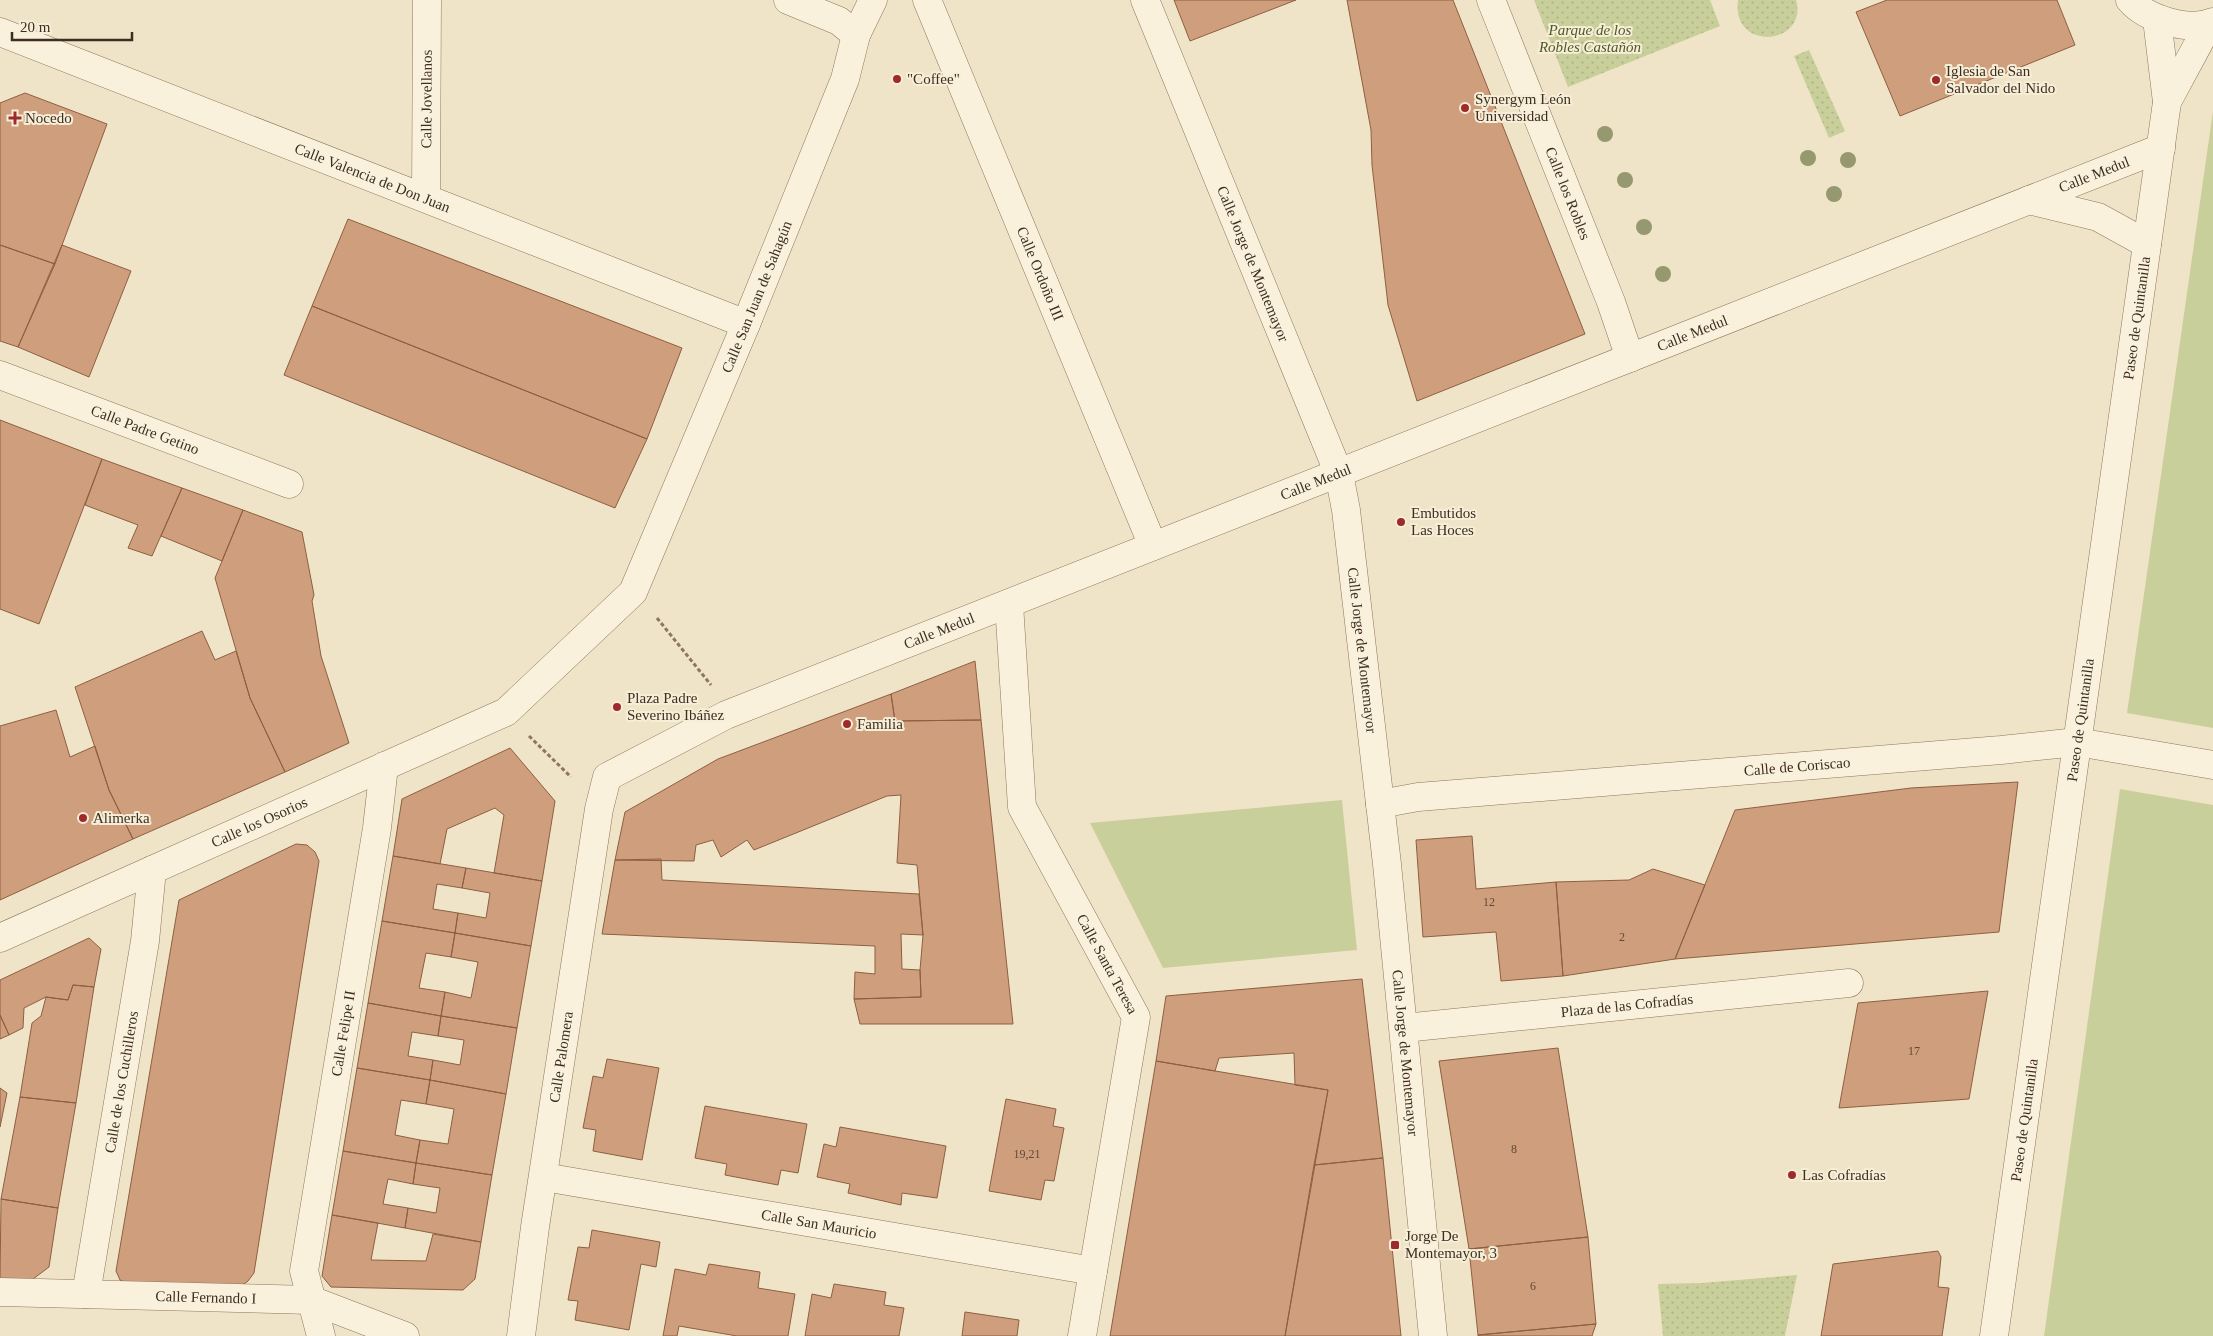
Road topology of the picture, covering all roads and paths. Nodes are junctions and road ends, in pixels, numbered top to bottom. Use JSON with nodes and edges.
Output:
{"nodes":[{"id":1,"x":427,"y":0,"type":"edge"},
{"id":2,"x":788,"y":0,"type":"edge"},
{"id":3,"x":873,"y":0,"type":"edge"},
{"id":4,"x":927,"y":0,"type":"edge"},
{"id":5,"x":1145,"y":0,"type":"edge"},
{"id":6,"x":1492,"y":0,"type":"edge"},
{"id":7,"x":2130,"y":0,"type":"edge"},
{"id":8,"x":2157,"y":19,"type":"junction"},
{"id":9,"x":2211,"y":23,"type":"edge"},
{"id":10,"x":0,"y":32,"type":"edge"},
{"id":11,"x":856,"y":35,"type":"junction"},
{"id":12,"x":2167,"y":102,"type":"junction"},
{"id":13,"x":2161,"y":148,"type":"junction"},
{"id":14,"x":426,"y":198,"type":"junction"},
{"id":15,"x":2029,"y":200,"type":"junction"},
{"id":16,"x":2147,"y":244,"type":"junction"},
{"id":17,"x":746,"y":324,"type":"junction"},
{"id":18,"x":1630,"y":358,"type":"junction"},
{"id":19,"x":0,"y":375,"type":"edge"},
{"id":20,"x":1339,"y":474,"type":"junction"},
{"id":21,"x":289,"y":484,"type":"dead end"},
{"id":22,"x":1153,"y":546,"type":"junction"},
{"id":23,"x":633,"y":592,"type":"junction"},
{"id":24,"x":1009,"y":604,"type":"junction"},
{"id":25,"x":511,"y":708,"type":"junction"},
{"id":26,"x":726,"y":716,"type":"junction"},
{"id":27,"x":2077,"y":742,"type":"junction"},
{"id":28,"x":2213,"y":765,"type":"edge"},
{"id":29,"x":384,"y":766,"type":"junction"},
{"id":30,"x":607,"y":777,"type":"joint"},
{"id":31,"x":1380,"y":804,"type":"junction"},
{"id":32,"x":599,"y":809,"type":"junction"},
{"id":33,"x":152,"y":870,"type":"junction"},
{"id":34,"x":0,"y":938,"type":"edge"},
{"id":35,"x":1849,"y":983,"type":"dead end"},
{"id":36,"x":1404,"y":1028,"type":"junction"},
{"id":37,"x":544,"y":1177,"type":"junction"},
{"id":38,"x":1093,"y":1271,"type":"junction"},
{"id":39,"x":0,"y":1292,"type":"edge"},
{"id":40,"x":86,"y":1294,"type":"junction"},
{"id":41,"x":311,"y":1300,"type":"junction"},
{"id":42,"x":321,"y":1336,"type":"edge"},
{"id":43,"x":406,"y":1336,"type":"edge"},
{"id":44,"x":521,"y":1336,"type":"edge"},
{"id":45,"x":1082,"y":1336,"type":"edge"},
{"id":46,"x":1433,"y":1336,"type":"edge"},
{"id":47,"x":1994,"y":1336,"type":"edge"}],
"edges":[{"from":1,"to":14,"type":"street","name":"Calle Jovellanos"},
{"from":2,"to":11,"type":"street"},
{"from":3,"to":11,"type":"street","name":"Calle San Juan de Sahagún"},
{"from":4,"to":22,"type":"street","name":"Calle Ordoño III"},
{"from":5,"to":20,"type":"street","name":"Calle Jorge de Montemayor"},
{"from":6,"to":18,"type":"street","name":"Calle los Robles"},
{"from":7,"to":8,"type":"street","name":"Paseo de Quintanilla"},
{"from":8,"to":9,"type":"street","name":"Paseo de Quintanilla"},
{"from":8,"to":12,"type":"street","name":"Paseo de Quintanilla"},
{"from":9,"to":12,"type":"street","name":"Paseo de Quintanilla"},
{"from":10,"to":14,"type":"street","name":"Calle Valencia de Don Juan"},
{"from":11,"to":17,"type":"street","name":"Calle San Juan de Sahagún"},
{"from":12,"to":13,"type":"street","name":"Paseo de Quintanilla"},
{"from":13,"to":15,"type":"street","name":"Calle Medul"},
{"from":13,"to":16,"type":"street","name":"Paseo de Quintanilla"},
{"from":14,"to":17,"type":"street","name":"Calle Valencia de Don Juan"},
{"from":15,"to":16,"type":"street","name":"Calle Medul"},
{"from":15,"to":18,"type":"street","name":"Calle Medul"},
{"from":16,"to":27,"type":"street","name":"Paseo de Quintanilla"},
{"from":17,"to":23,"type":"street","name":"Calle San Juan de Sahagún"},
{"from":18,"to":20,"type":"street","name":"Calle Medul"},
{"from":19,"to":21,"type":"street","name":"Calle Padre Getino"},
{"from":20,"to":22,"type":"street","name":"Calle Medul"},
{"from":20,"to":31,"type":"street","name":"Calle Jorge de Montemayor"},
{"from":22,"to":24,"type":"street","name":"Calle Medul"},
{"from":23,"to":25,"type":"street"},
{"from":23,"to":26,"type":"path"},
{"from":24,"to":26,"type":"street","name":"Calle Medul"},
{"from":24,"to":38,"type":"street","name":"Calle Santa Teresa"},
{"from":25,"to":29,"type":"street","name":"Calle los Osorios"},
{"from":25,"to":32,"type":"path"},
{"from":26,"to":30,"type":"street","name":"Calle Medul"},
{"from":27,"to":28,"type":"street","name":"Calle de Coriscao"},
{"from":27,"to":31,"type":"street","name":"Calle de Coriscao"},
{"from":27,"to":47,"type":"street","name":"Paseo de Quintanilla"},
{"from":29,"to":33,"type":"street","name":"Calle los Osorios"},
{"from":29,"to":41,"type":"street","name":"Calle Felipe II"},
{"from":30,"to":32,"type":"street","name":"Calle Palomera"},
{"from":31,"to":36,"type":"street","name":"Calle Jorge de Montemayor"},
{"from":32,"to":37,"type":"street","name":"Calle Palomera"},
{"from":33,"to":34,"type":"street","name":"Calle los Osorios"},
{"from":33,"to":40,"type":"street","name":"Calle de los Cuchilleros"},
{"from":35,"to":36,"type":"street","name":"Plaza de las Cofradías"},
{"from":36,"to":46,"type":"street","name":"Calle Jorge de Montemayor"},
{"from":37,"to":38,"type":"street","name":"Calle San Mauricio"},
{"from":37,"to":44,"type":"street","name":"Calle Palomera"},
{"from":38,"to":45,"type":"street","name":"Calle Santa Teresa"},
{"from":39,"to":40,"type":"street","name":"Calle Fernando I"},
{"from":40,"to":41,"type":"street","name":"Calle Fernando I"},
{"from":41,"to":42,"type":"street","name":"Calle Felipe II"},
{"from":41,"to":43,"type":"street","name":"Calle Fernando I"}]}
